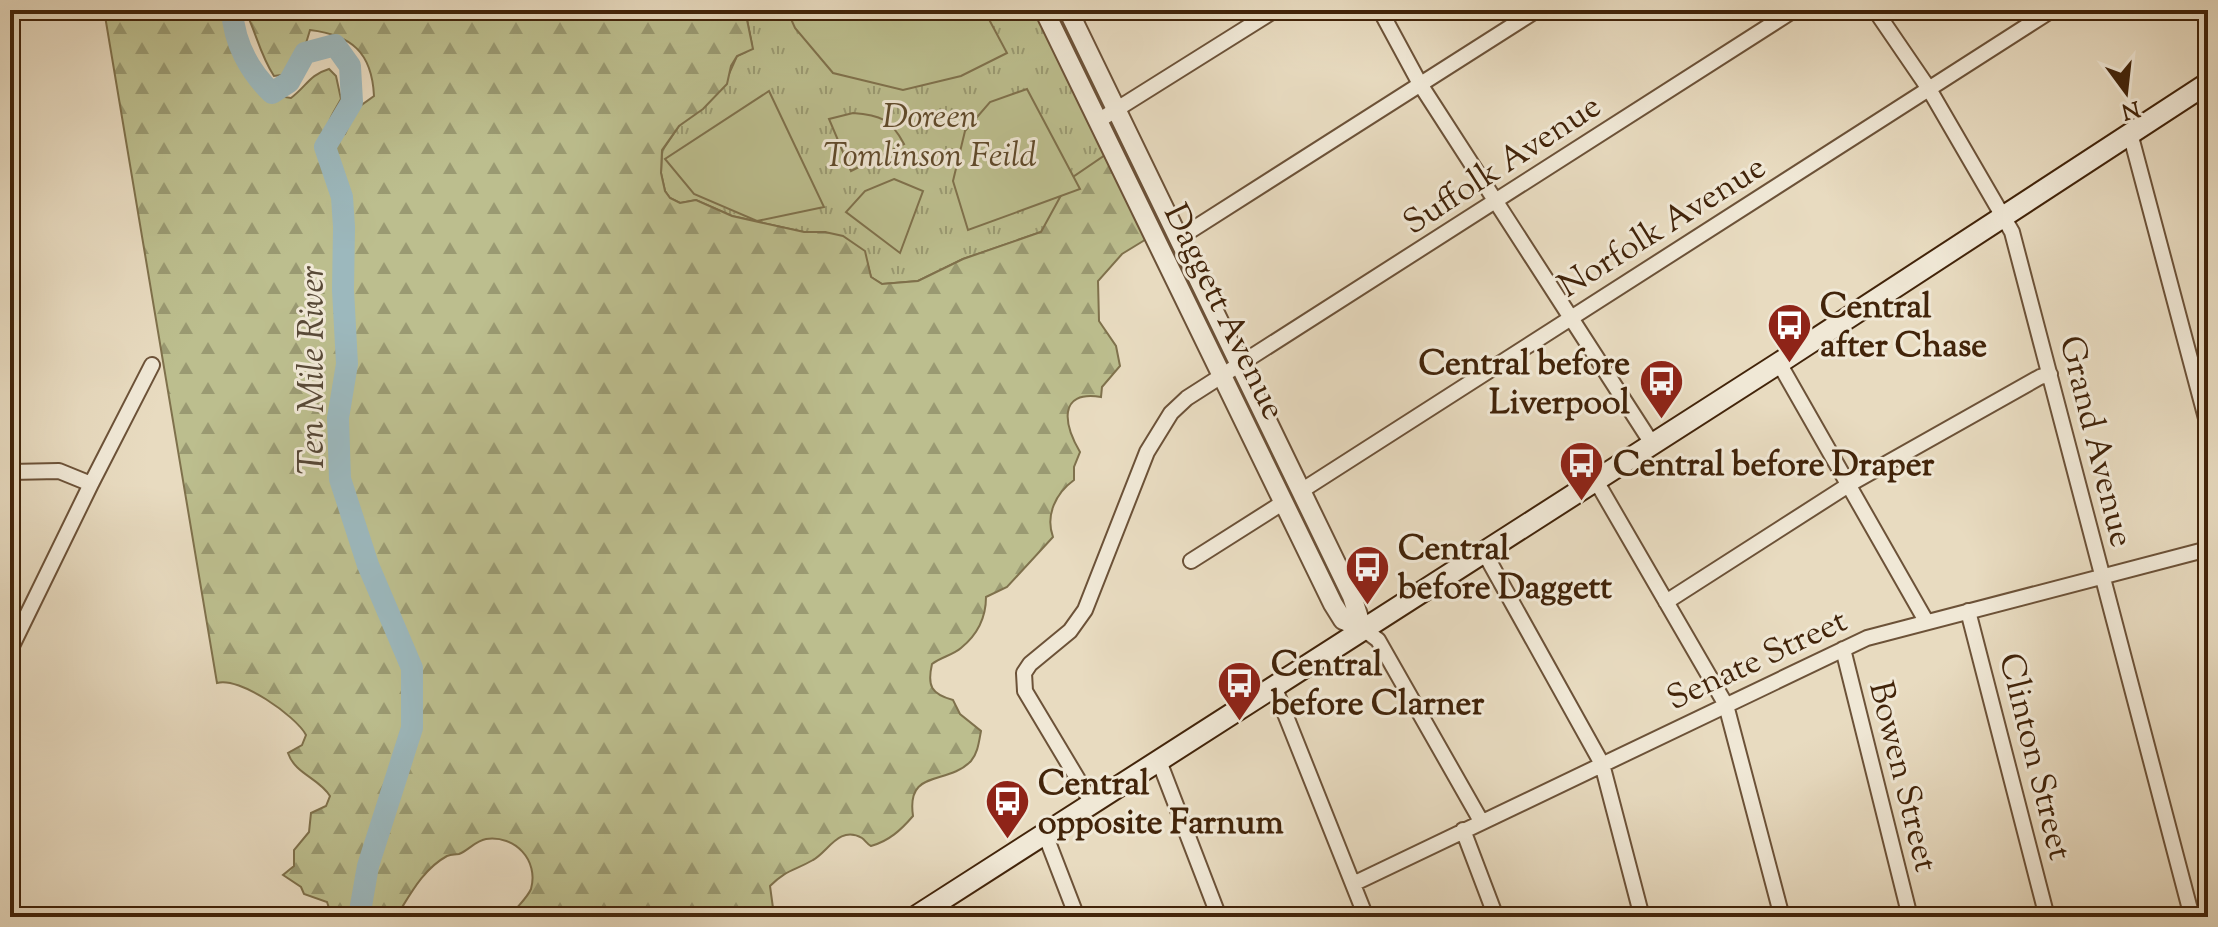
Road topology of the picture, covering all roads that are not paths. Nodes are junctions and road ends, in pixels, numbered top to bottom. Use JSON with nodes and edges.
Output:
{"nodes":[{"id":1,"x":1044,"y":10,"type":"edge"},
{"id":2,"x":1068,"y":10,"type":"edge"},
{"id":3,"x":1275,"y":10,"type":"edge"},
{"id":4,"x":1380,"y":10,"type":"edge"},
{"id":5,"x":1537,"y":10,"type":"edge"},
{"id":6,"x":1794,"y":10,"type":"edge"},
{"id":7,"x":1875,"y":10,"type":"edge"},
{"id":8,"x":2052,"y":10,"type":"edge"},
{"id":9,"x":2208,"y":83,"type":"edge"},
{"id":10,"x":1420,"y":84,"type":"junction"},
{"id":11,"x":1929,"y":89,"type":"junction"},
{"id":12,"x":1118,"y":110,"type":"junction"},
{"id":13,"x":1098,"y":121,"type":"junction"},
{"id":14,"x":2130,"y":133,"type":"junction"},
{"id":15,"x":1497,"y":200,"type":"junction"},
{"id":16,"x":2004,"y":215,"type":"junction"},
{"id":17,"x":1179,"y":238,"type":"junction"},
{"id":18,"x":1573,"y":317,"type":"junction"},
{"id":19,"x":1779,"y":363,"type":"junction"},
{"id":20,"x":1240,"y":364,"type":"junction"},
{"id":21,"x":152,"y":365,"type":"dead end"},
{"id":22,"x":2050,"y":374,"type":"junction"},
{"id":23,"x":1222,"y":376,"type":"junction"},
{"id":24,"x":2208,"y":426,"type":"edge"},
{"id":25,"x":1651,"y":442,"type":"junction"},
{"id":26,"x":10,"y":472,"type":"edge"},
{"id":27,"x":1595,"y":479,"type":"junction"},
{"id":28,"x":91,"y":484,"type":"junction"},
{"id":29,"x":1850,"y":484,"type":"junction"},
{"id":30,"x":1301,"y":491,"type":"junction"},
{"id":31,"x":1284,"y":502,"type":"junction"},
{"id":32,"x":2208,"y":549,"type":"edge"},
{"id":33,"x":1484,"y":552,"type":"junction"},
{"id":34,"x":1191,"y":561,"type":"dead end"},
{"id":35,"x":2102,"y":575,"type":"junction"},
{"id":36,"x":1666,"y":602,"type":"junction"},
{"id":37,"x":1968,"y":611,"type":"junction"},
{"id":38,"x":1926,"y":621,"type":"junction"},
{"id":39,"x":1362,"y":628,"type":"junction"},
{"id":40,"x":1843,"y":649,"type":"junction"},
{"id":41,"x":10,"y":650,"type":"edge"},
{"id":42,"x":1274,"y":686,"type":"junction"},
{"id":43,"x":1726,"y":705,"type":"junction"},
{"id":44,"x":1159,"y":761,"type":"junction"},
{"id":45,"x":1602,"y":764,"type":"junction"},
{"id":46,"x":1092,"y":803,"type":"junction"},
{"id":47,"x":1481,"y":821,"type":"junction"},
{"id":48,"x":1463,"y":830,"type":"junction"},
{"id":49,"x":1045,"y":834,"type":"junction"},
{"id":50,"x":1353,"y":884,"type":"junction"},
{"id":51,"x":924,"y":915,"type":"edge"},
{"id":52,"x":1077,"y":917,"type":"edge"},
{"id":53,"x":1219,"y":917,"type":"edge"},
{"id":54,"x":1366,"y":917,"type":"edge"},
{"id":55,"x":1496,"y":917,"type":"edge"},
{"id":56,"x":1642,"y":917,"type":"edge"},
{"id":57,"x":1782,"y":917,"type":"edge"},
{"id":58,"x":1910,"y":917,"type":"edge"},
{"id":59,"x":2047,"y":917,"type":"edge"},
{"id":60,"x":2192,"y":917,"type":"edge"}],
"edges":[{"from":1,"to":13,"type":"street","name":"Daggett Avenue"},
{"from":2,"to":12,"type":"street","name":"Daggett Avenue"},
{"from":3,"to":12,"type":"street"},
{"from":4,"to":10,"type":"street"},
{"from":5,"to":10,"type":"street"},
{"from":6,"to":15,"type":"street","name":"Suffolk Avenue"},
{"from":7,"to":11,"type":"street","name":"Grand Avenue"},
{"from":8,"to":11,"type":"street","name":"Norfolk Avenue"},
{"from":9,"to":14,"type":"main road"},
{"from":10,"to":15,"type":"street"},
{"from":10,"to":17,"type":"street"},
{"from":11,"to":16,"type":"street","name":"Grand Avenue"},
{"from":11,"to":18,"type":"street","name":"Norfolk Avenue"},
{"from":12,"to":13,"type":"street"},
{"from":12,"to":17,"type":"street","name":"Daggett Avenue"},
{"from":13,"to":23,"type":"street","name":"Daggett Avenue"},
{"from":14,"to":16,"type":"main road"},
{"from":14,"to":24,"type":"street"},
{"from":15,"to":18,"type":"street"},
{"from":15,"to":20,"type":"street","name":"Suffolk Avenue"},
{"from":16,"to":19,"type":"main road"},
{"from":16,"to":22,"type":"street","name":"Grand Avenue"},
{"from":17,"to":20,"type":"street","name":"Daggett Avenue"},
{"from":18,"to":25,"type":"street"},
{"from":18,"to":30,"type":"street","name":"Norfolk Avenue"},
{"from":19,"to":25,"type":"main road"},
{"from":19,"to":29,"type":"street"},
{"from":20,"to":23,"type":"street","name":"Suffolk Avenue"},
{"from":20,"to":30,"type":"street","name":"Daggett Avenue"},
{"from":21,"to":28,"type":"street"},
{"from":22,"to":29,"type":"street"},
{"from":22,"to":35,"type":"street","name":"Grand Avenue"},
{"from":23,"to":31,"type":"street","name":"Daggett Avenue"},
{"from":23,"to":46,"type":"street","name":"Suffolk Avenue"},
{"from":25,"to":27,"type":"main road"},
{"from":26,"to":28,"type":"street"},
{"from":27,"to":33,"type":"main road"},
{"from":27,"to":36,"type":"street"},
{"from":28,"to":41,"type":"street"},
{"from":29,"to":36,"type":"street"},
{"from":29,"to":38,"type":"street"},
{"from":30,"to":39,"type":"street","name":"Daggett Avenue"},
{"from":31,"to":34,"type":"street"},
{"from":31,"to":39,"type":"street","name":"Daggett Avenue"},
{"from":32,"to":35,"type":"street","name":"Senate Street"},
{"from":33,"to":39,"type":"main road"},
{"from":33,"to":45,"type":"street"},
{"from":35,"to":37,"type":"street","name":"Senate Street"},
{"from":35,"to":60,"type":"street","name":"Grand Avenue"},
{"from":36,"to":43,"type":"street"},
{"from":37,"to":38,"type":"street","name":"Senate Street"},
{"from":37,"to":59,"type":"street","name":"Clinton Street"},
{"from":38,"to":40,"type":"street","name":"Senate Street"},
{"from":39,"to":42,"type":"main road"},
{"from":39,"to":47,"type":"street","name":"Daggett Avenue"},
{"from":40,"to":43,"type":"street","name":"Senate Street"},
{"from":40,"to":58,"type":"street","name":"Bowen Street"},
{"from":42,"to":44,"type":"main road"},
{"from":42,"to":50,"type":"street"},
{"from":43,"to":45,"type":"street","name":"Senate Street"},
{"from":43,"to":57,"type":"street"},
{"from":44,"to":46,"type":"main road"},
{"from":44,"to":53,"type":"street"},
{"from":45,"to":47,"type":"street","name":"Senate Street"},
{"from":45,"to":56,"type":"street"},
{"from":46,"to":49,"type":"main road"},
{"from":47,"to":48,"type":"street","name":"Senate Street"},
{"from":48,"to":50,"type":"street","name":"Senate Street"},
{"from":48,"to":55,"type":"street"},
{"from":49,"to":51,"type":"main road"},
{"from":49,"to":52,"type":"street"},
{"from":50,"to":54,"type":"street"}]}
